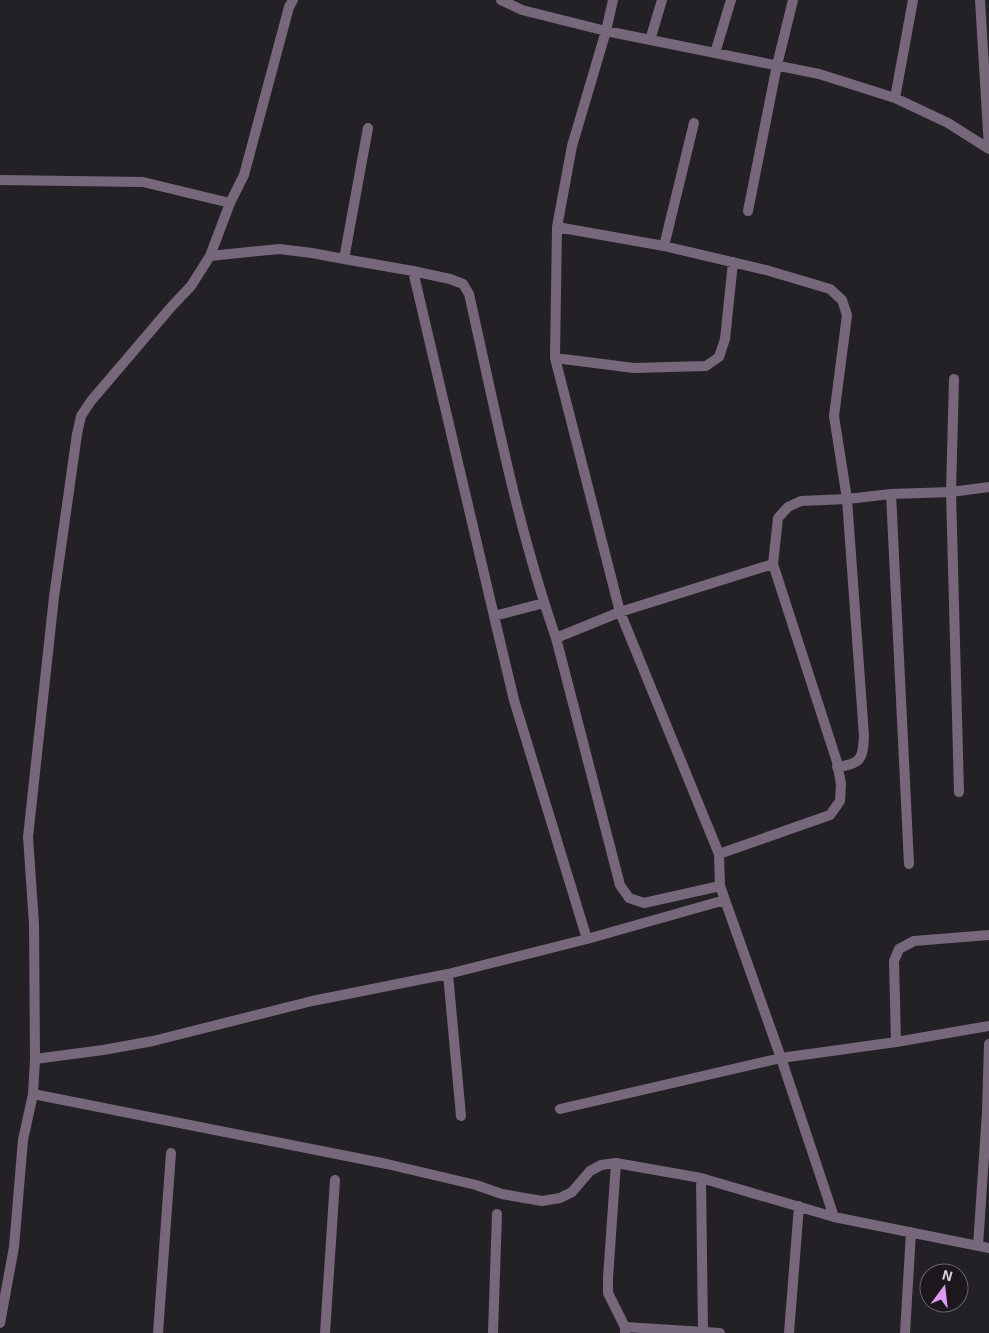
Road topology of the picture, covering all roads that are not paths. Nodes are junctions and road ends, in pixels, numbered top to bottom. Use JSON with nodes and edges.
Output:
{"nodes":[{"id":1,"x":293,"y":0,"type":"edge"},
{"id":2,"x":501,"y":0,"type":"edge"},
{"id":3,"x":613,"y":0,"type":"edge"},
{"id":4,"x":662,"y":0,"type":"edge"},
{"id":5,"x":731,"y":0,"type":"edge"},
{"id":6,"x":793,"y":0,"type":"edge"},
{"id":7,"x":914,"y":0,"type":"edge"},
{"id":8,"x":980,"y":0,"type":"edge"},
{"id":9,"x":524,"y":5,"type":"edge"},
{"id":10,"x":606,"y":31,"type":"junction"},
{"id":11,"x":650,"y":40,"type":"junction"},
{"id":12,"x":715,"y":53,"type":"junction"},
{"id":13,"x":777,"y":65,"type":"junction"},
{"id":14,"x":894,"y":98,"type":"junction"},
{"id":15,"x":694,"y":123,"type":"dead end"},
{"id":16,"x":368,"y":128,"type":"dead end"},
{"id":17,"x":989,"y":148,"type":"edge"},
{"id":18,"x":0,"y":180,"type":"edge"},
{"id":19,"x":230,"y":203,"type":"junction"},
{"id":20,"x":748,"y":211,"type":"dead end"},
{"id":21,"x":557,"y":228,"type":"junction"},
{"id":22,"x":664,"y":246,"type":"junction"},
{"id":23,"x":210,"y":256,"type":"junction"},
{"id":24,"x":344,"y":260,"type":"junction"},
{"id":25,"x":733,"y":262,"type":"junction"},
{"id":26,"x":413,"y":271,"type":"junction"},
{"id":27,"x":555,"y":358,"type":"junction"},
{"id":28,"x":954,"y":378,"type":"dead end"},
{"id":29,"x":989,"y":487,"type":"edge"},
{"id":30,"x":952,"y":492,"type":"junction"},
{"id":31,"x":890,"y":494,"type":"junction"},
{"id":32,"x":846,"y":498,"type":"junction"},
{"id":33,"x":773,"y":564,"type":"junction"},
{"id":34,"x":544,"y":603,"type":"junction"},
{"id":35,"x":620,"y":612,"type":"junction"},
{"id":36,"x":494,"y":616,"type":"junction"},
{"id":37,"x":556,"y":638,"type":"junction"},
{"id":38,"x":837,"y":767,"type":"junction"},
{"id":39,"x":959,"y":792,"type":"dead end"},
{"id":40,"x":719,"y":854,"type":"junction"},
{"id":41,"x":909,"y":864,"type":"dead end"},
{"id":42,"x":720,"y":886,"type":"junction"},
{"id":43,"x":725,"y":900,"type":"junction"},
{"id":44,"x":989,"y":935,"type":"edge"},
{"id":45,"x":587,"y":939,"type":"junction"},
{"id":46,"x":448,"y":974,"type":"junction"},
{"id":47,"x":989,"y":1026,"type":"edge"},
{"id":48,"x":896,"y":1042,"type":"junction"},
{"id":49,"x":989,"y":1044,"type":"edge"},
{"id":50,"x":781,"y":1058,"type":"junction"},
{"id":51,"x":35,"y":1059,"type":"junction"},
{"id":52,"x":33,"y":1094,"type":"junction"},
{"id":53,"x":560,"y":1108,"type":"dead end"},
{"id":54,"x":988,"y":1112,"type":"edge"},
{"id":55,"x":461,"y":1116,"type":"dead end"},
{"id":56,"x":171,"y":1152,"type":"dead end"},
{"id":57,"x":616,"y":1163,"type":"junction"},
{"id":58,"x":702,"y":1178,"type":"junction"},
{"id":59,"x":335,"y":1180,"type":"dead end"},
{"id":60,"x":799,"y":1206,"type":"junction"},
{"id":61,"x":497,"y":1214,"type":"dead end"},
{"id":62,"x":834,"y":1217,"type":"junction"},
{"id":63,"x":912,"y":1232,"type":"junction"},
{"id":64,"x":978,"y":1246,"type":"junction"},
{"id":65,"x":989,"y":1248,"type":"edge"},
{"id":66,"x":0,"y":1323,"type":"edge"},
{"id":67,"x":625,"y":1330,"type":"edge"},
{"id":68,"x":703,"y":1332,"type":"edge"},
{"id":69,"x":158,"y":1333,"type":"edge"},
{"id":70,"x":325,"y":1333,"type":"edge"},
{"id":71,"x":493,"y":1333,"type":"edge"},
{"id":72,"x":720,"y":1333,"type":"edge"},
{"id":73,"x":789,"y":1333,"type":"edge"},
{"id":74,"x":905,"y":1333,"type":"edge"}],
"edges":[{"from":1,"to":19,"type":"street"},
{"from":2,"to":9,"type":"street"},
{"from":3,"to":10,"type":"street"},
{"from":4,"to":11,"type":"street"},
{"from":5,"to":12,"type":"street"},
{"from":6,"to":13,"type":"street"},
{"from":7,"to":14,"type":"street"},
{"from":8,"to":17,"type":"street"},
{"from":9,"to":10,"type":"street"},
{"from":10,"to":11,"type":"street"},
{"from":10,"to":21,"type":"street"},
{"from":11,"to":12,"type":"street"},
{"from":12,"to":13,"type":"street"},
{"from":13,"to":14,"type":"street"},
{"from":13,"to":20,"type":"street"},
{"from":14,"to":17,"type":"street"},
{"from":15,"to":22,"type":"street"},
{"from":16,"to":24,"type":"street"},
{"from":18,"to":19,"type":"street"},
{"from":19,"to":23,"type":"street"},
{"from":21,"to":22,"type":"street"},
{"from":21,"to":27,"type":"street"},
{"from":22,"to":25,"type":"street"},
{"from":23,"to":24,"type":"street"},
{"from":23,"to":51,"type":"street"},
{"from":24,"to":26,"type":"street"},
{"from":25,"to":27,"type":"street"},
{"from":25,"to":32,"type":"street"},
{"from":26,"to":34,"type":"street"},
{"from":26,"to":36,"type":"street"},
{"from":27,"to":35,"type":"street"},
{"from":28,"to":30,"type":"street"},
{"from":29,"to":30,"type":"street"},
{"from":30,"to":31,"type":"street"},
{"from":30,"to":39,"type":"street"},
{"from":31,"to":32,"type":"street"},
{"from":31,"to":41,"type":"street"},
{"from":32,"to":33,"type":"street"},
{"from":32,"to":38,"type":"street"},
{"from":33,"to":35,"type":"street"},
{"from":33,"to":38,"type":"street"},
{"from":34,"to":36,"type":"street"},
{"from":34,"to":37,"type":"street"},
{"from":35,"to":37,"type":"street"},
{"from":35,"to":40,"type":"street"},
{"from":36,"to":45,"type":"street"},
{"from":37,"to":42,"type":"street"},
{"from":38,"to":40,"type":"street"},
{"from":40,"to":42,"type":"street"},
{"from":42,"to":43,"type":"street"},
{"from":43,"to":45,"type":"street"},
{"from":43,"to":50,"type":"street"},
{"from":44,"to":48,"type":"street"},
{"from":45,"to":46,"type":"street"},
{"from":46,"to":51,"type":"street"},
{"from":46,"to":55,"type":"street"},
{"from":47,"to":48,"type":"street"},
{"from":48,"to":50,"type":"street"},
{"from":49,"to":54,"type":"street"},
{"from":50,"to":53,"type":"street"},
{"from":50,"to":62,"type":"street"},
{"from":51,"to":52,"type":"street"},
{"from":52,"to":57,"type":"street"},
{"from":52,"to":66,"type":"street"},
{"from":54,"to":64,"type":"street"},
{"from":56,"to":69,"type":"street"},
{"from":57,"to":58,"type":"street"},
{"from":57,"to":67,"type":"street"},
{"from":58,"to":60,"type":"street"},
{"from":58,"to":68,"type":"street"},
{"from":59,"to":70,"type":"street"},
{"from":60,"to":62,"type":"street"},
{"from":60,"to":73,"type":"street"},
{"from":61,"to":71,"type":"street"},
{"from":62,"to":63,"type":"street"},
{"from":63,"to":64,"type":"street"},
{"from":63,"to":74,"type":"street"},
{"from":64,"to":65,"type":"street"},
{"from":67,"to":68,"type":"street"},
{"from":68,"to":72,"type":"street"}]}
